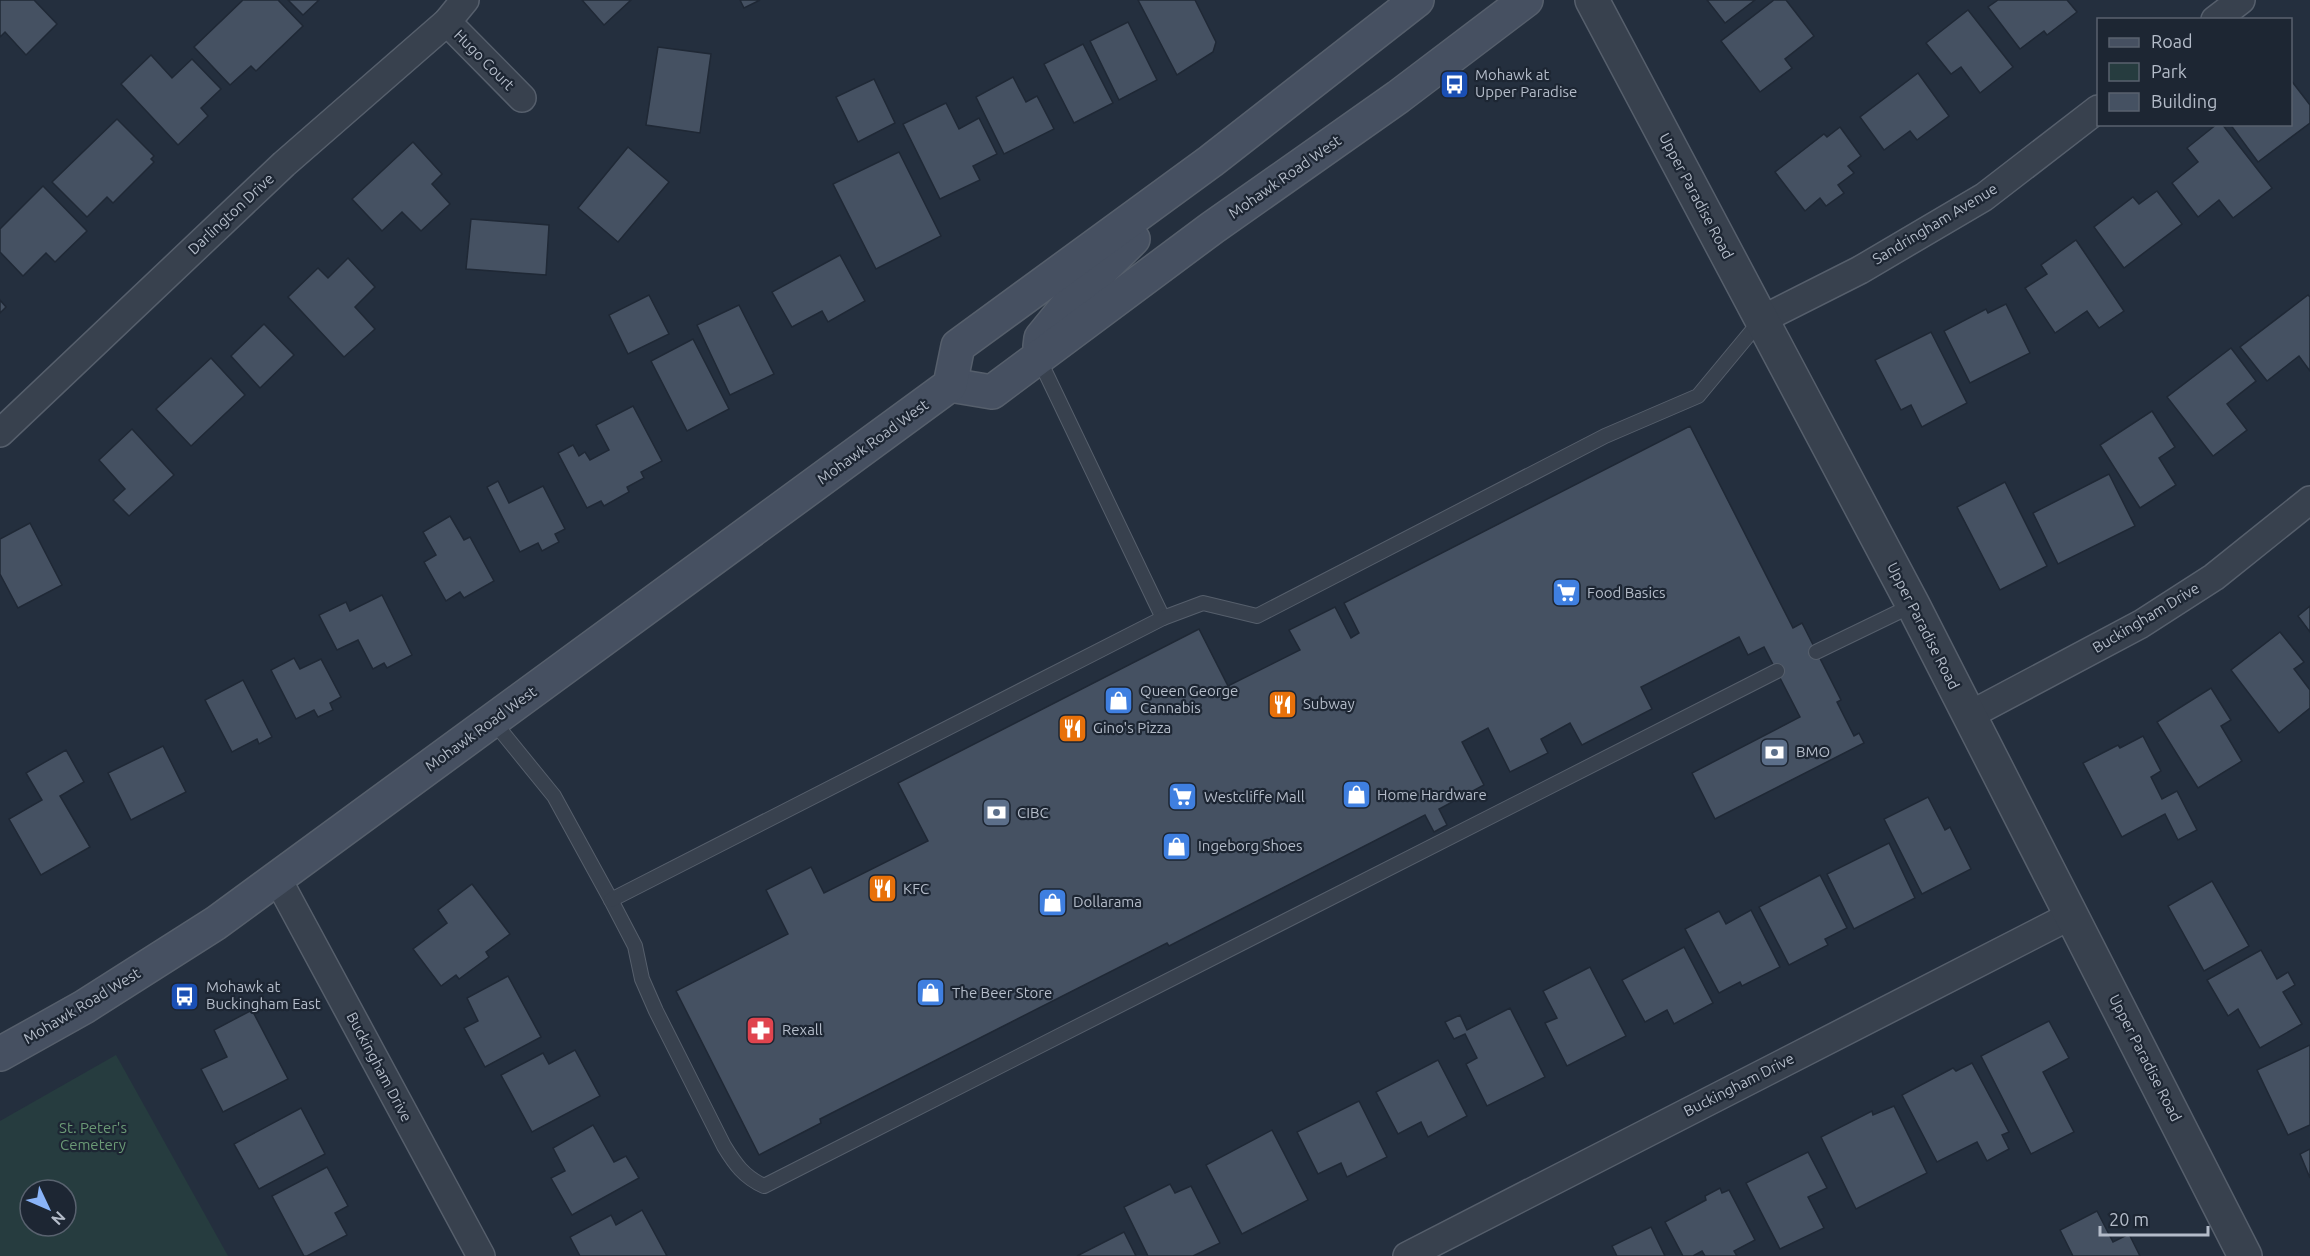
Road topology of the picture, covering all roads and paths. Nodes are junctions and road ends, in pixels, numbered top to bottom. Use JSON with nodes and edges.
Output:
{"nodes":[{"id":1,"x":465,"y":0,"type":"edge"},
{"id":2,"x":1417,"y":0,"type":"edge"},
{"id":3,"x":1526,"y":0,"type":"edge"},
{"id":4,"x":1592,"y":0,"type":"edge"},
{"id":5,"x":2241,"y":0,"type":"edge"},
{"id":6,"x":2218,"y":18,"type":"edge"},
{"id":7,"x":447,"y":22,"type":"junction"},
{"id":8,"x":522,"y":98,"type":"dead end"},
{"id":9,"x":2097,"y":110,"type":"edge"},
{"id":10,"x":1211,"y":161,"type":"junction"},
{"id":11,"x":1761,"y":320,"type":"junction"},
{"id":12,"x":1039,"y":359,"type":"junction"},
{"id":13,"x":950,"y":386,"type":"junction"},
{"id":14,"x":0,"y":433,"type":"edge"},
{"id":15,"x":2310,"y":500,"type":"edge"},
{"id":16,"x":1913,"y":605,"type":"junction"},
{"id":17,"x":1163,"y":618,"type":"junction"},
{"id":18,"x":1816,"y":652,"type":"dead end"},
{"id":19,"x":1777,"y":671,"type":"dead end"},
{"id":20,"x":1968,"y":716,"type":"junction"},
{"id":21,"x":493,"y":721,"type":"junction"},
{"id":22,"x":277,"y":878,"type":"junction"},
{"id":23,"x":611,"y":900,"type":"junction"},
{"id":24,"x":2072,"y":915,"type":"junction"},
{"id":25,"x":0,"y":1054,"type":"edge"},
{"id":26,"x":481,"y":1256,"type":"edge"},
{"id":27,"x":1407,"y":1256,"type":"edge"},
{"id":28,"x":2246,"y":1256,"type":"edge"}],
"edges":[{"from":1,"to":7,"type":"street","name":"Darlington Drive"},
{"from":2,"to":10,"type":"main road"},
{"from":3,"to":12,"type":"main road","name":"Mohawk Road West"},
{"from":4,"to":11,"type":"street","name":"Upper Paradise Road"},
{"from":5,"to":6,"type":"street"},
{"from":7,"to":8,"type":"street","name":"Hugo Court"},
{"from":7,"to":14,"type":"street","name":"Darlington Drive"},
{"from":9,"to":11,"type":"street","name":"Sandringham Avenue"},
{"from":10,"to":12,"type":"main road"},
{"from":10,"to":13,"type":"main road"},
{"from":11,"to":16,"type":"street","name":"Upper Paradise Road"},
{"from":11,"to":17,"type":"lane"},
{"from":12,"to":13,"type":"main road","name":"Mohawk Road West"},
{"from":12,"to":17,"type":"lane"},
{"from":13,"to":21,"type":"main road","name":"Mohawk Road West"},
{"from":15,"to":20,"type":"street","name":"Buckingham Drive"},
{"from":16,"to":18,"type":"lane"},
{"from":16,"to":20,"type":"street","name":"Upper Paradise Road"},
{"from":17,"to":23,"type":"lane"},
{"from":19,"to":23,"type":"lane"},
{"from":20,"to":24,"type":"street","name":"Upper Paradise Road"},
{"from":21,"to":22,"type":"main road","name":"Mohawk Road West"},
{"from":21,"to":23,"type":"lane"},
{"from":22,"to":25,"type":"main road","name":"Mohawk Road West"},
{"from":22,"to":26,"type":"street","name":"Buckingham Drive"},
{"from":24,"to":27,"type":"street","name":"Buckingham Drive"},
{"from":24,"to":28,"type":"street","name":"Upper Paradise Road"}]}
